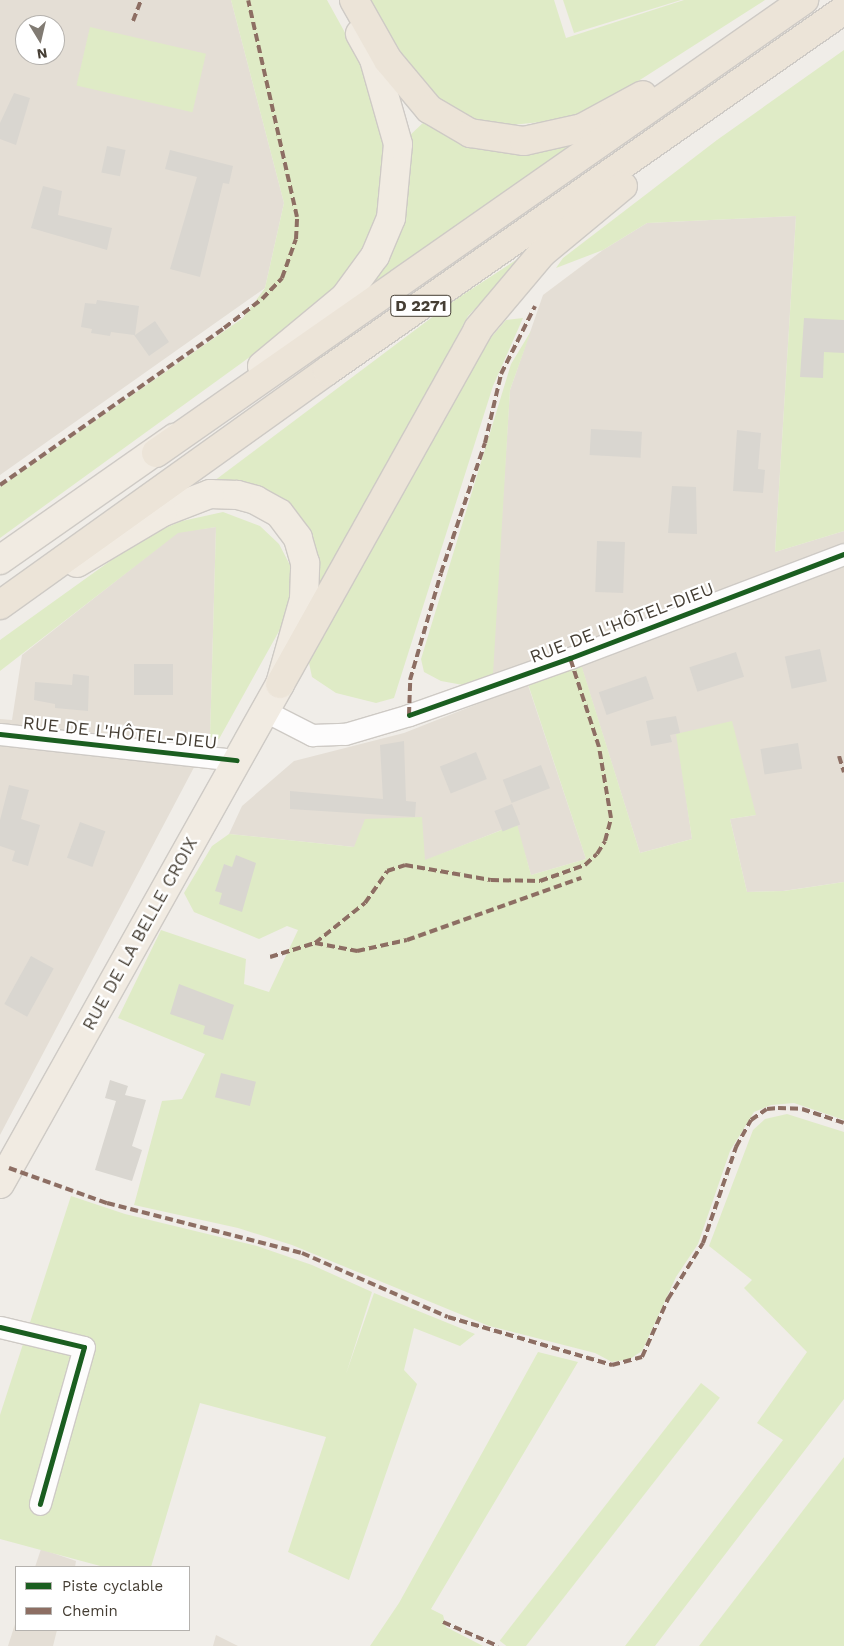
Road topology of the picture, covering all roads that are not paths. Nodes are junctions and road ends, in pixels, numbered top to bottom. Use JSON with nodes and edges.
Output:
{"nodes":[{"id":1,"x":340,"y":0,"type":"edge"},
{"id":2,"x":354,"y":0,"type":"edge"},
{"id":3,"x":804,"y":0,"type":"edge"},
{"id":4,"x":844,"y":10,"type":"edge"},
{"id":5,"x":756,"y":34,"type":"junction"},
{"id":6,"x":808,"y":36,"type":"junction"},
{"id":7,"x":156,"y":454,"type":"junction"},
{"id":8,"x":844,"y":554,"type":"edge"},
{"id":9,"x":0,"y":560,"type":"edge"},
{"id":10,"x":0,"y":606,"type":"edge"},
{"id":11,"x":280,"y":684,"type":"junction"},
{"id":12,"x":265,"y":711,"type":"junction"},
{"id":13,"x":0,"y":734,"type":"edge"},
{"id":14,"x":237,"y":760,"type":"junction"},
{"id":15,"x":3,"y":1173,"type":"edge"},
{"id":16,"x":0,"y":1327,"type":"edge"},
{"id":17,"x":40,"y":1504,"type":"dead end"}],
"edges":[{"from":1,"to":7,"type":"main road"},
{"from":2,"to":5,"type":"highway"},
{"from":3,"to":5,"type":"highway","number":"D 2271"},
{"from":4,"to":6,"type":"highway","number":"D 2271"},
{"from":5,"to":7,"type":"highway","number":"D 2271"},
{"from":6,"to":10,"type":"highway","number":"D 2271"},
{"from":6,"to":11,"type":"highway"},
{"from":7,"to":9,"type":"main road","number":"D 2271"},
{"from":8,"to":12,"type":"street","name":"RUE DE L'HÔTEL-DIEU"},
{"from":10,"to":11,"type":"main road","name":"RUE DE LA BELLE CROIX"},
{"from":11,"to":12,"type":"main road","name":"RUE DE LA BELLE CROIX"},
{"from":12,"to":14,"type":"main road","name":"RUE DE LA BELLE CROIX"},
{"from":13,"to":14,"type":"street","name":"RUE DE L'HÔTEL-DIEU"},
{"from":14,"to":15,"type":"main road","name":"RUE DE LA BELLE CROIX"},
{"from":16,"to":17,"type":"street"}]}
